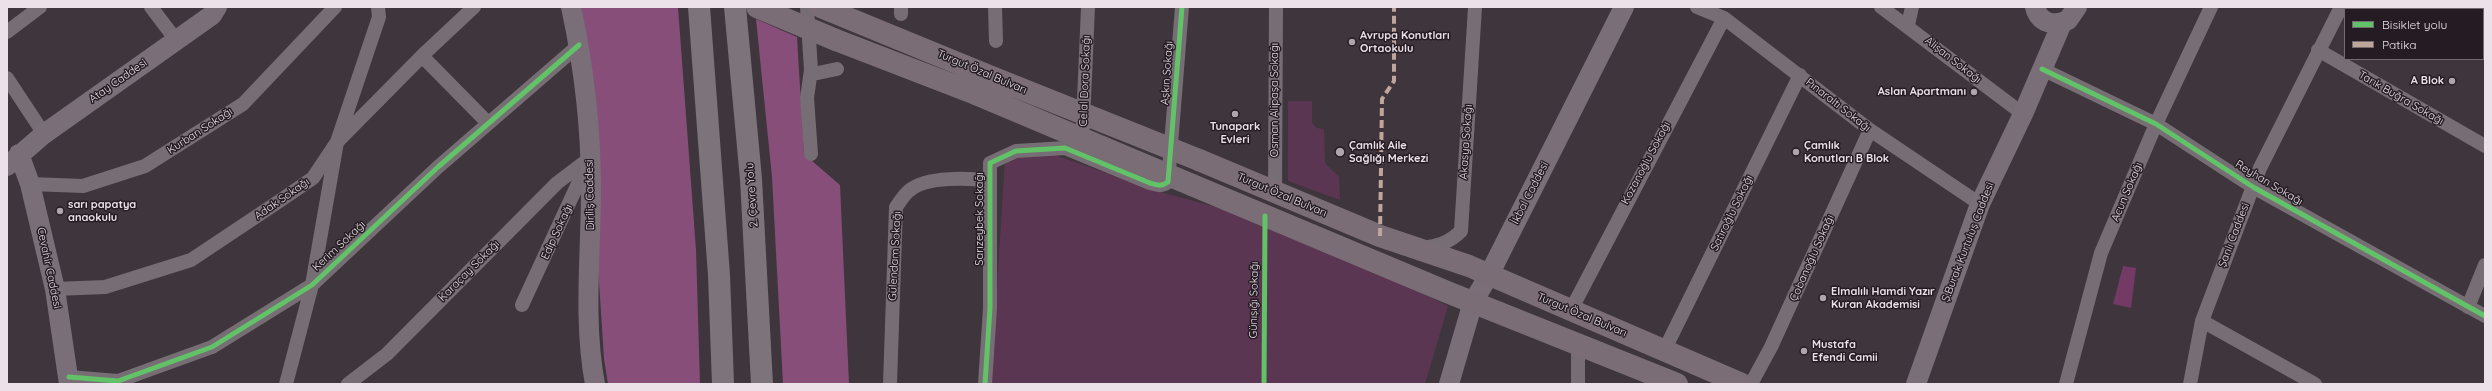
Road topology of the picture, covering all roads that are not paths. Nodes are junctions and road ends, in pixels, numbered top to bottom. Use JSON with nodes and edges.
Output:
{"nodes":[{"id":1,"x":40,"y":7,"type":"edge"},
{"id":2,"x":151,"y":7,"type":"edge"},
{"id":3,"x":216,"y":7,"type":"edge"},
{"id":4,"x":335,"y":7,"type":"edge"},
{"id":5,"x":378,"y":7,"type":"edge"},
{"id":6,"x":474,"y":7,"type":"edge"},
{"id":7,"x":571,"y":7,"type":"edge"},
{"id":8,"x":699,"y":7,"type":"edge"},
{"id":9,"x":735,"y":7,"type":"edge"},
{"id":10,"x":757,"y":7,"type":"edge"},
{"id":11,"x":807,"y":7,"type":"edge"},
{"id":12,"x":821,"y":7,"type":"edge"},
{"id":13,"x":995,"y":7,"type":"edge"},
{"id":14,"x":1088,"y":7,"type":"edge"},
{"id":15,"x":1182,"y":7,"type":"edge"},
{"id":16,"x":1276,"y":7,"type":"edge"},
{"id":17,"x":1475,"y":7,"type":"edge"},
{"id":18,"x":1624,"y":7,"type":"edge"},
{"id":19,"x":1697,"y":7,"type":"edge"},
{"id":20,"x":1881,"y":7,"type":"edge"},
{"id":21,"x":1912,"y":7,"type":"edge"},
{"id":22,"x":2077,"y":7,"type":"edge"},
{"id":23,"x":2211,"y":7,"type":"edge"},
{"id":24,"x":2341,"y":7,"type":"edge"},
{"id":25,"x":2038,"y":13,"type":"edge"},
{"id":26,"x":1724,"y":18,"type":"junction"},
{"id":27,"x":2062,"y":23,"type":"junction"},
{"id":28,"x":1908,"y":25,"type":"junction"},
{"id":29,"x":7,"y":32,"type":"edge"},
{"id":30,"x":176,"y":40,"type":"junction"},
{"id":31,"x":996,"y":41,"type":"dead end"},
{"id":32,"x":579,"y":45,"type":"junction"},
{"id":33,"x":2318,"y":50,"type":"junction"},
{"id":34,"x":422,"y":56,"type":"junction"},
{"id":35,"x":2044,"y":64,"type":"junction"},
{"id":36,"x":836,"y":69,"type":"dead end"},
{"id":37,"x":811,"y":70,"type":"junction"},
{"id":38,"x":1800,"y":75,"type":"junction"},
{"id":39,"x":7,"y":78,"type":"edge"},
{"id":40,"x":2023,"y":114,"type":"junction"},
{"id":41,"x":488,"y":123,"type":"junction"},
{"id":42,"x":2156,"y":124,"type":"junction"},
{"id":43,"x":1870,"y":130,"type":"junction"},
{"id":44,"x":44,"y":134,"type":"junction"},
{"id":45,"x":337,"y":142,"type":"junction"},
{"id":46,"x":1172,"y":144,"type":"junction"},
{"id":47,"x":2485,"y":146,"type":"edge"},
{"id":48,"x":811,"y":154,"type":"dead end"},
{"id":49,"x":1082,"y":155,"type":"junction"},
{"id":50,"x":590,"y":158,"type":"junction"},
{"id":51,"x":11,"y":159,"type":"edge"},
{"id":52,"x":990,"y":180,"type":"junction"},
{"id":53,"x":30,"y":184,"type":"junction"},
{"id":54,"x":2253,"y":187,"type":"junction"},
{"id":55,"x":1275,"y":193,"type":"junction"},
{"id":56,"x":1980,"y":204,"type":"junction"},
{"id":57,"x":1419,"y":248,"type":"junction"},
{"id":58,"x":2485,"y":265,"type":"edge"},
{"id":59,"x":1489,"y":275,"type":"junction"},
{"id":60,"x":312,"y":285,"type":"junction"},
{"id":61,"x":55,"y":289,"type":"junction"},
{"id":62,"x":1473,"y":302,"type":"junction"},
{"id":63,"x":522,"y":305,"type":"dead end"},
{"id":64,"x":2468,"y":307,"type":"junction"},
{"id":65,"x":1571,"y":310,"type":"junction"},
{"id":66,"x":2485,"y":316,"type":"edge"},
{"id":67,"x":2202,"y":321,"type":"junction"},
{"id":68,"x":1578,"y":344,"type":"junction"},
{"id":69,"x":1664,"y":351,"type":"junction"},
{"id":70,"x":69,"y":381,"type":"edge"},
{"id":71,"x":286,"y":384,"type":"edge"},
{"id":72,"x":348,"y":384,"type":"edge"},
{"id":73,"x":595,"y":384,"type":"edge"},
{"id":74,"x":722,"y":384,"type":"edge"},
{"id":75,"x":762,"y":384,"type":"edge"},
{"id":76,"x":890,"y":384,"type":"edge"},
{"id":77,"x":985,"y":384,"type":"edge"},
{"id":78,"x":1449,"y":384,"type":"edge"},
{"id":79,"x":1578,"y":384,"type":"edge"},
{"id":80,"x":1677,"y":384,"type":"edge"},
{"id":81,"x":1742,"y":384,"type":"edge"},
{"id":82,"x":1751,"y":384,"type":"edge"},
{"id":83,"x":1916,"y":384,"type":"edge"},
{"id":84,"x":2066,"y":384,"type":"edge"},
{"id":85,"x":2190,"y":384,"type":"edge"},
{"id":86,"x":2315,"y":384,"type":"edge"}],
"edges":[{"from":1,"to":29,"type":"street"},
{"from":2,"to":30,"type":"street"},
{"from":3,"to":30,"type":"street","name":"Atay Caddesi"},
{"from":4,"to":53,"type":"street","name":"Kurban Sokağı"},
{"from":5,"to":45,"type":"street"},
{"from":6,"to":34,"type":"street","name":"Adak Sokağı"},
{"from":7,"to":32,"type":"street","name":"Diriliş Caddesi"},
{"from":8,"to":74,"type":"highway"},
{"from":9,"to":75,"type":"highway","name":"2. Çevre Yolu"},
{"from":10,"to":62,"type":"main road","name":"Turgut Özal Bulvarı","bridge":true},
{"from":11,"to":37,"type":"street"},
{"from":12,"to":46,"type":"main road","name":"Turgut Özal Bulvarı","bridge":true},
{"from":13,"to":31,"type":"street"},
{"from":14,"to":49,"type":"street","name":"Celal Dora Sokağı"},
{"from":15,"to":46,"type":"street","name":"Aşkın Sokağı"},
{"from":16,"to":55,"type":"street","name":"Osman Alipaşa Sokağı"},
{"from":17,"to":57,"type":"street","name":"Akasya Sokağı"},
{"from":18,"to":59,"type":"street","name":"İkbal Caddesi"},
{"from":19,"to":26,"type":"street","name":"Pınaraltı Sokağı"},
{"from":20,"to":28,"type":"street","name":"Alişan Sokağı"},
{"from":21,"to":28,"type":"street"},
{"from":22,"to":27,"type":"street"},
{"from":23,"to":42,"type":"street","name":"Acun Sokağı"},
{"from":24,"to":33,"type":"street","name":"Şanlı Caddesi"},
{"from":25,"to":27,"type":"street"},
{"from":25,"to":35,"type":"street"},
{"from":26,"to":38,"type":"street","name":"Pınaraltı Sokağı"},
{"from":26,"to":65,"type":"street","name":"Kozanoğlu Sokağı"},
{"from":27,"to":35,"type":"street","name":"Ş.Burak Kurtuluş Caddesi"},
{"from":28,"to":40,"type":"street","name":"Alişan Sokağı"},
{"from":30,"to":44,"type":"street","name":"Atay Caddesi"},
{"from":32,"to":41,"type":"street","name":"Kerim Sokağı"},
{"from":32,"to":50,"type":"street","name":"Diriliş Caddesi"},
{"from":33,"to":47,"type":"street","name":"Tarık Buğra Sokağı"},
{"from":33,"to":54,"type":"street","name":"Şanlı Caddesi"},
{"from":34,"to":41,"type":"street"},
{"from":34,"to":45,"type":"street","name":"Adak Sokağı"},
{"from":35,"to":40,"type":"street","name":"Ş.Burak Kurtuluş Caddesi"},
{"from":35,"to":42,"type":"street","name":"Reyhan Sokağı"},
{"from":36,"to":37,"type":"street"},
{"from":37,"to":48,"type":"street"},
{"from":38,"to":43,"type":"street","name":"Pınaraltı Sokağı"},
{"from":38,"to":69,"type":"street","name":"Satıroğlu Sokağı"},
{"from":39,"to":44,"type":"street"},
{"from":40,"to":56,"type":"street","name":"Ş.Burak Kurtuluş Caddesi"},
{"from":41,"to":60,"type":"street","name":"Kerim Sokağı"},
{"from":42,"to":54,"type":"street","name":"Reyhan Sokağı"},
{"from":42,"to":84,"type":"street","name":"Acun Sokağı"},
{"from":43,"to":56,"type":"street","name":"Pınaraltı Sokağı"},
{"from":43,"to":82,"type":"street","name":"Çobanoğlu Sokağı"},
{"from":44,"to":51,"type":"street","name":"Atay Caddesi"},
{"from":45,"to":60,"type":"street"},
{"from":45,"to":61,"type":"street","name":"Adak Sokağı"},
{"from":46,"to":49,"type":"street","name":"Sarızeybek Sokağı"},
{"from":46,"to":55,"type":"main road","name":"Turgut Özal Bulvarı","bridge":true},
{"from":49,"to":52,"type":"street","name":"Sarızeybek Sokağı"},
{"from":50,"to":63,"type":"street","name":"Edip Sokağı"},
{"from":50,"to":72,"type":"street","name":"Karaçay Sokağı"},
{"from":50,"to":73,"type":"street","name":"Diriliş Caddesi"},
{"from":51,"to":53,"type":"street","name":"Cevahir Caddesi"},
{"from":52,"to":76,"type":"street","name":"Gülendam Sokağı"},
{"from":52,"to":77,"type":"street","name":"Sarızeybek Sokağı"},
{"from":53,"to":61,"type":"street","name":"Cevahir Caddesi"},
{"from":54,"to":64,"type":"street","name":"Reyhan Sokağı"},
{"from":54,"to":67,"type":"street","name":"Şanlı Caddesi"},
{"from":55,"to":57,"type":"main road","name":"Turgut Özal Bulvarı"},
{"from":56,"to":83,"type":"street","name":"Ş.Burak Kurtuluş Caddesi"},
{"from":57,"to":59,"type":"main road","name":"Turgut Özal Bulvarı"},
{"from":58,"to":64,"type":"street"},
{"from":59,"to":62,"type":"street","name":"İkbal Caddesi"},
{"from":59,"to":65,"type":"main road","name":"Turgut Özal Bulvarı"},
{"from":60,"to":70,"type":"street","name":"Kerim Sokağı"},
{"from":60,"to":71,"type":"street"},
{"from":61,"to":70,"type":"street","name":"Cevahir Caddesi"},
{"from":62,"to":68,"type":"main road","name":"Turgut Özal Bulvarı"},
{"from":62,"to":78,"type":"street","name":"İkbal Caddesi"},
{"from":64,"to":66,"type":"street","name":"Reyhan Sokağı"},
{"from":65,"to":69,"type":"main road","name":"Turgut Özal Bulvarı"},
{"from":67,"to":85,"type":"street","name":"Şanlı Caddesi"},
{"from":67,"to":86,"type":"street"},
{"from":68,"to":79,"type":"street"},
{"from":68,"to":80,"type":"main road","name":"Turgut Özal Bulvarı"},
{"from":69,"to":81,"type":"main road","name":"Turgut Özal Bulvarı"}]}
